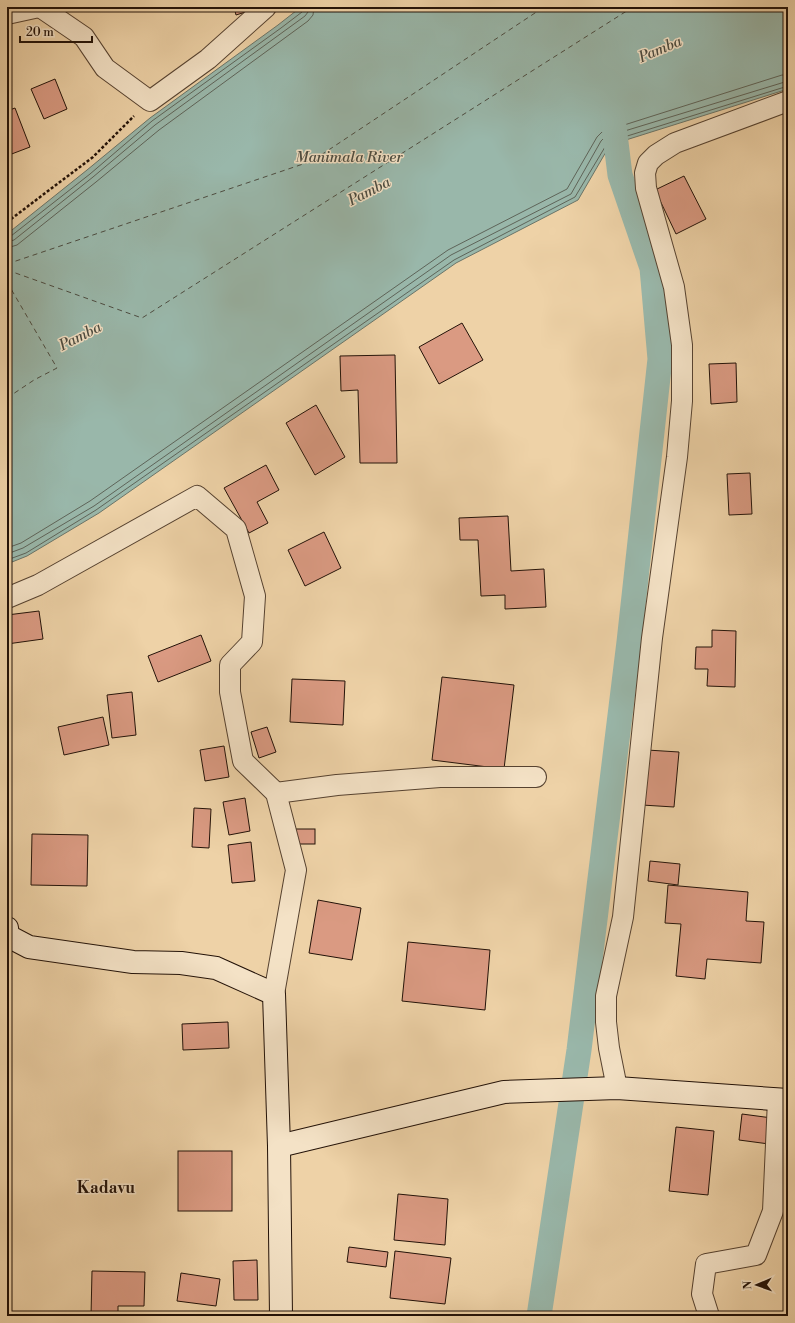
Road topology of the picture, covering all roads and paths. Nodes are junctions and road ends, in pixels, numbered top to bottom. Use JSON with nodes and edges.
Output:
{"nodes":[{"id":1,"x":39,"y":7,"type":"edge"},
{"id":2,"x":266,"y":7,"type":"edge"},
{"id":3,"x":7,"y":14,"type":"edge"},
{"id":4,"x":150,"y":101,"type":"junction"},
{"id":5,"x":788,"y":102,"type":"edge"},
{"id":6,"x":7,"y":222,"type":"edge"},
{"id":7,"x":7,"y":598,"type":"edge"},
{"id":8,"x":536,"y":777,"type":"dead end"},
{"id":9,"x":276,"y":792,"type":"junction"},
{"id":10,"x":7,"y":934,"type":"edge"},
{"id":11,"x":274,"y":994,"type":"junction"},
{"id":12,"x":607,"y":1089,"type":"junction"},
{"id":13,"x":783,"y":1100,"type":"edge"},
{"id":14,"x":278,"y":1146,"type":"junction"},
{"id":15,"x":281,"y":1316,"type":"edge"},
{"id":16,"x":709,"y":1316,"type":"edge"}],
"edges":[{"from":1,"to":3,"type":"street"},
{"from":1,"to":4,"type":"street"},
{"from":2,"to":4,"type":"street"},
{"from":4,"to":6,"type":"path"},
{"from":5,"to":12,"type":"street"},
{"from":7,"to":9,"type":"street"},
{"from":8,"to":9,"type":"street"},
{"from":9,"to":11,"type":"street"},
{"from":10,"to":11,"type":"main road"},
{"from":11,"to":14,"type":"main road"},
{"from":12,"to":13,"type":"main road"},
{"from":12,"to":14,"type":"main road"},
{"from":13,"to":16,"type":"street"},
{"from":14,"to":15,"type":"main road"}]}
